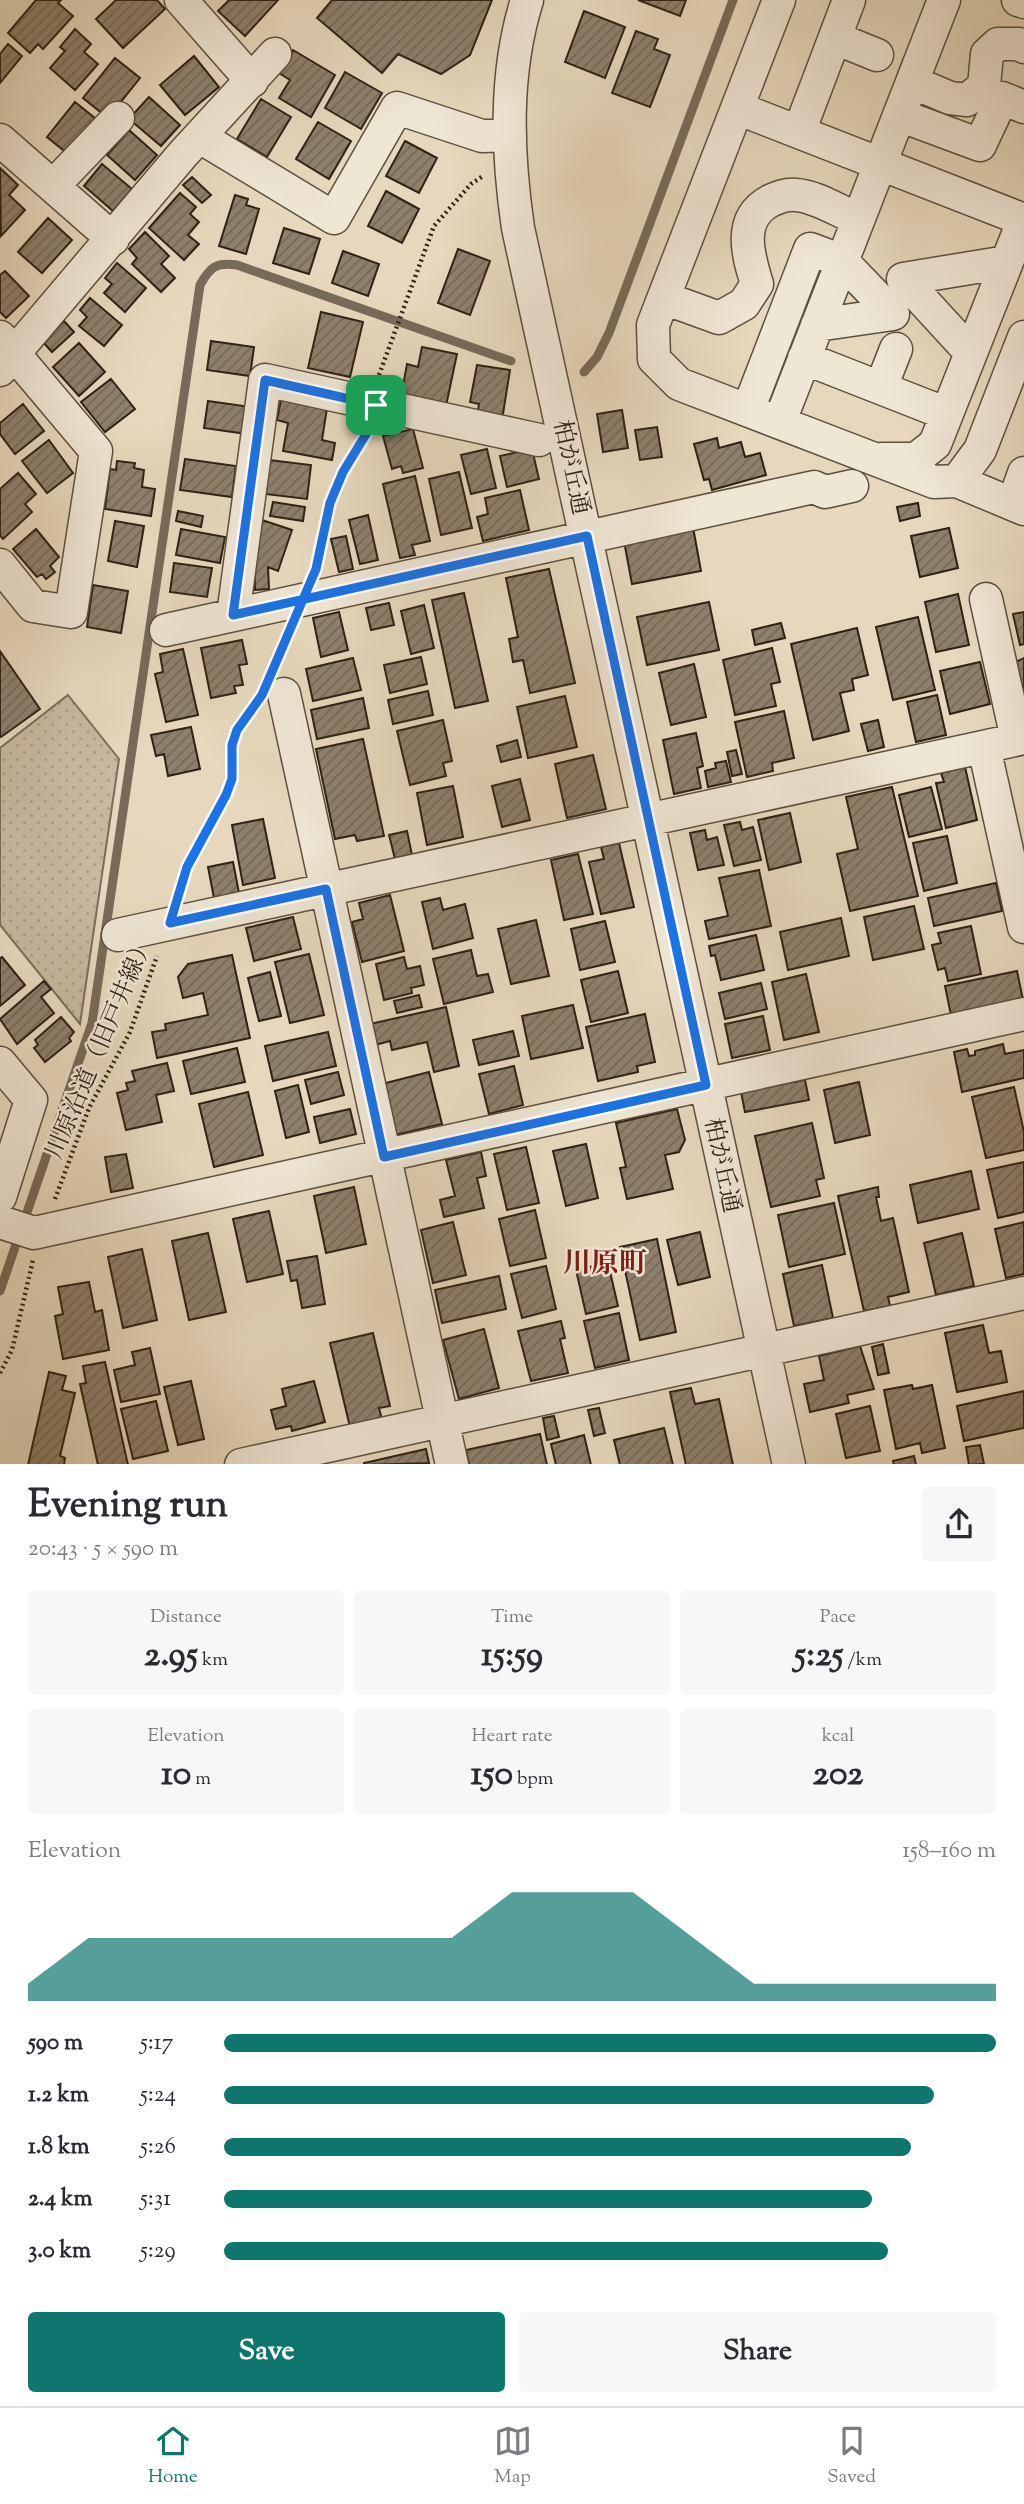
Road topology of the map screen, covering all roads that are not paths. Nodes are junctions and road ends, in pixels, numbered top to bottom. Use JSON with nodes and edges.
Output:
{"nodes":[{"id":1,"x":181,"y":0,"type":"edge"},
{"id":2,"x":527,"y":0,"type":"edge"},
{"id":3,"x":779,"y":0,"type":"edge"},
{"id":4,"x":849,"y":0,"type":"edge"},
{"id":5,"x":944,"y":0,"type":"edge"},
{"id":6,"x":1018,"y":0,"type":"edge"},
{"id":7,"x":1024,"y":2,"type":"edge"},
{"id":8,"x":835,"y":38,"type":"junction"},
{"id":9,"x":1024,"y":47,"type":"edge"},
{"id":10,"x":275,"y":54,"type":"dead end"},
{"id":11,"x":877,"y":55,"type":"dead end"},
{"id":12,"x":252,"y":81,"type":"junction"},
{"id":13,"x":912,"y":82,"type":"junction"},
{"id":14,"x":1024,"y":107,"type":"edge"},
{"id":15,"x":737,"y":108,"type":"junction"},
{"id":16,"x":899,"y":115,"type":"junction"},
{"id":17,"x":118,"y":118,"type":"dead end"},
{"id":18,"x":799,"y":132,"type":"junction"},
{"id":19,"x":509,"y":135,"type":"junction"},
{"id":20,"x":200,"y":137,"type":"junction"},
{"id":21,"x":0,"y":140,"type":"edge"},
{"id":22,"x":880,"y":164,"type":"junction"},
{"id":23,"x":52,"y":186,"type":"junction"},
{"id":24,"x":858,"y":219,"type":"junction"},
{"id":25,"x":1024,"y":219,"type":"edge"},
{"id":26,"x":113,"y":239,"type":"junction"},
{"id":27,"x":842,"y":261,"type":"junction"},
{"id":28,"x":1007,"y":262,"type":"junction"},
{"id":29,"x":664,"y":298,"type":"junction"},
{"id":30,"x":1024,"y":337,"type":"edge"},
{"id":31,"x":811,"y":341,"type":"junction"},
{"id":32,"x":5,"y":353,"type":"edge"},
{"id":33,"x":971,"y":354,"type":"junction"},
{"id":34,"x":950,"y":406,"type":"junction"},
{"id":35,"x":748,"y":410,"type":"junction"},
{"id":36,"x":779,"y":421,"type":"junction"},
{"id":37,"x":539,"y":440,"type":"dead end"},
{"id":38,"x":881,"y":459,"type":"junction"},
{"id":39,"x":1024,"y":473,"type":"edge"},
{"id":40,"x":957,"y":481,"type":"junction"},
{"id":41,"x":852,"y":486,"type":"dead end"},
{"id":42,"x":1018,"y":507,"type":"edge"},
{"id":43,"x":587,"y":536,"type":"junction"},
{"id":44,"x":0,"y":565,"type":"edge"},
{"id":45,"x":986,"y":599,"type":"dead end"},
{"id":46,"x":233,"y":615,"type":"junction"},
{"id":47,"x":166,"y":630,"type":"dead end"},
{"id":48,"x":272,"y":689,"type":"road end"},
{"id":49,"x":1020,"y":738,"type":"edge"},
{"id":50,"x":984,"y":747,"type":"junction"},
{"id":51,"x":648,"y":819,"type":"junction"},
{"id":52,"x":326,"y":889,"type":"junction"},
{"id":53,"x":1024,"y":927,"type":"edge"},
{"id":54,"x":118,"y":935,"type":"dead end"},
{"id":55,"x":1024,"y":1014,"type":"edge"},
{"id":56,"x":0,"y":1063,"type":"edge"},
{"id":57,"x":706,"y":1085,"type":"junction"},
{"id":58,"x":384,"y":1157,"type":"junction"},
{"id":59,"x":1,"y":1214,"type":"edge"},
{"id":60,"x":1024,"y":1293,"type":"edge"},
{"id":61,"x":764,"y":1350,"type":"junction"},
{"id":62,"x":443,"y":1421,"type":"junction"},
{"id":63,"x":246,"y":1464,"type":"edge"},
{"id":64,"x":452,"y":1464,"type":"edge"},
{"id":65,"x":789,"y":1464,"type":"edge"}],
"edges":[{"from":1,"to":12,"type":"street"},
{"from":2,"to":19,"type":"street","name":"柏が丘通"},
{"from":3,"to":15,"type":"street"},
{"from":4,"to":8,"type":"street"},
{"from":5,"to":13,"type":"street"},
{"from":6,"to":7,"type":"street"},
{"from":8,"to":11,"type":"street"},
{"from":8,"to":18,"type":"street"},
{"from":9,"to":13,"type":"street"},
{"from":10,"to":12,"type":"street"},
{"from":12,"to":20,"type":"street"},
{"from":13,"to":16,"type":"street"},
{"from":14,"to":16,"type":"street"},
{"from":15,"to":18,"type":"street"},
{"from":15,"to":29,"type":"street"},
{"from":16,"to":22,"type":"street"},
{"from":17,"to":23,"type":"street"},
{"from":18,"to":22,"type":"street"},
{"from":19,"to":20,"type":"street"},
{"from":19,"to":43,"type":"street","name":"柏が丘通"},
{"from":20,"to":26,"type":"street"},
{"from":21,"to":23,"type":"street"},
{"from":22,"to":24,"type":"street"},
{"from":22,"to":25,"type":"street"},
{"from":23,"to":26,"type":"street"},
{"from":24,"to":27,"type":"street"},
{"from":24,"to":29,"type":"street"},
{"from":25,"to":28,"type":"street"},
{"from":26,"to":32,"type":"street"},
{"from":27,"to":31,"type":"street"},
{"from":27,"to":31,"type":"street"},
{"from":27,"to":35,"type":"street"},
{"from":28,"to":33,"type":"street"},
{"from":28,"to":33,"type":"street"},
{"from":29,"to":35,"type":"street"},
{"from":30,"to":40,"type":"street"},
{"from":31,"to":34,"type":"street"},
{"from":31,"to":36,"type":"street"},
{"from":32,"to":44,"type":"street"},
{"from":33,"to":34,"type":"street"},
{"from":34,"to":38,"type":"street"},
{"from":35,"to":36,"type":"street"},
{"from":36,"to":38,"type":"street"},
{"from":37,"to":46,"type":"street"},
{"from":38,"to":40,"type":"street"},
{"from":39,"to":42,"type":"street"},
{"from":40,"to":42,"type":"street"},
{"from":41,"to":43,"type":"street"},
{"from":43,"to":46,"type":"street"},
{"from":43,"to":51,"type":"street","name":"柏が丘通"},
{"from":45,"to":49,"type":"street"},
{"from":46,"to":47,"type":"street"},
{"from":48,"to":52,"type":"street"},
{"from":49,"to":50,"type":"street"},
{"from":50,"to":51,"type":"street"},
{"from":50,"to":53,"type":"street"},
{"from":51,"to":52,"type":"street"},
{"from":51,"to":57,"type":"street","name":"柏が丘通"},
{"from":52,"to":54,"type":"street"},
{"from":52,"to":58,"type":"street"},
{"from":55,"to":57,"type":"street"},
{"from":56,"to":59,"type":"street"},
{"from":57,"to":58,"type":"street"},
{"from":57,"to":61,"type":"street","name":"柏が丘通"},
{"from":58,"to":59,"type":"street"},
{"from":58,"to":62,"type":"street"},
{"from":60,"to":61,"type":"street"},
{"from":61,"to":62,"type":"street"},
{"from":61,"to":65,"type":"street","name":"柏が丘通"},
{"from":62,"to":63,"type":"street"},
{"from":62,"to":64,"type":"street"}]}
